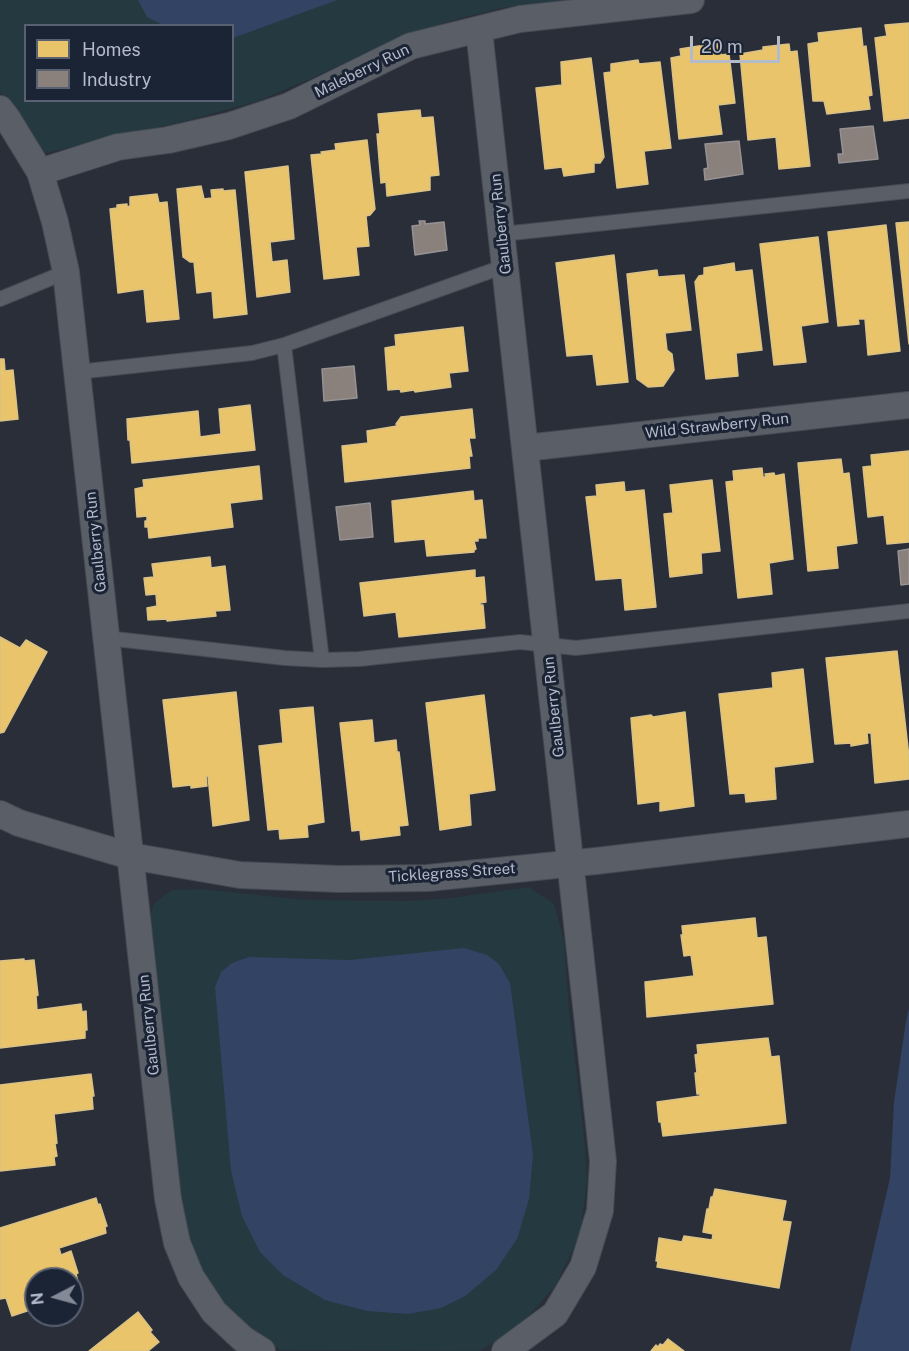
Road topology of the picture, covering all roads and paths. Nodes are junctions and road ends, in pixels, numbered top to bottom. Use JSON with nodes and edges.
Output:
{"nodes":[{"id":1,"x":691,"y":0,"type":"edge"},
{"id":2,"x":479,"y":30,"type":"junction"},
{"id":3,"x":0,"y":109,"type":"edge"},
{"id":4,"x":40,"y":172,"type":"junction"},
{"id":5,"x":909,"y":190,"type":"edge"},
{"id":6,"x":502,"y":234,"type":"junction"},
{"id":7,"x":505,"y":266,"type":"junction"},
{"id":8,"x":66,"y":272,"type":"junction"},
{"id":9,"x":0,"y":299,"type":"edge"},
{"id":10,"x":284,"y":345,"type":"junction"},
{"id":11,"x":77,"y":372,"type":"junction"},
{"id":12,"x":909,"y":405,"type":"edge"},
{"id":13,"x":525,"y":448,"type":"junction"},
{"id":14,"x":909,"y":611,"type":"edge"},
{"id":15,"x":106,"y":638,"type":"junction"},
{"id":16,"x":548,"y":646,"type":"junction"},
{"id":17,"x":322,"y":660,"type":"junction"},
{"id":18,"x":0,"y":814,"type":"edge"},
{"id":19,"x":909,"y":824,"type":"edge"},
{"id":20,"x":130,"y":856,"type":"junction"},
{"id":21,"x":571,"y":863,"type":"junction"},
{"id":22,"x":262,"y":1351,"type":"edge"},
{"id":23,"x":505,"y":1351,"type":"edge"}],
"edges":[{"from":1,"to":2,"type":"street","name":"Maleberry Run"},
{"from":2,"to":4,"type":"street","name":"Maleberry Run"},
{"from":2,"to":6,"type":"street","name":"Gaulberry Run"},
{"from":3,"to":4,"type":"street","name":"Gaulberry Run"},
{"from":4,"to":8,"type":"street","name":"Gaulberry Run"},
{"from":5,"to":6,"type":"lane"},
{"from":6,"to":7,"type":"street","name":"Gaulberry Run"},
{"from":7,"to":10,"type":"lane"},
{"from":7,"to":13,"type":"street","name":"Gaulberry Run"},
{"from":8,"to":9,"type":"lane"},
{"from":8,"to":11,"type":"street","name":"Gaulberry Run"},
{"from":10,"to":11,"type":"lane"},
{"from":10,"to":17,"type":"lane"},
{"from":11,"to":15,"type":"street","name":"Gaulberry Run"},
{"from":12,"to":13,"type":"street","name":"Wild Strawberry Run"},
{"from":13,"to":16,"type":"street","name":"Gaulberry Run"},
{"from":14,"to":16,"type":"lane"},
{"from":15,"to":17,"type":"lane"},
{"from":15,"to":20,"type":"street","name":"Gaulberry Run"},
{"from":16,"to":17,"type":"lane"},
{"from":16,"to":21,"type":"street","name":"Gaulberry Run"},
{"from":18,"to":20,"type":"street","name":"Ticklegrass Street"},
{"from":19,"to":21,"type":"street","name":"Ticklegrass Street"},
{"from":20,"to":21,"type":"street","name":"Ticklegrass Street"},
{"from":20,"to":22,"type":"street","name":"Gaulberry Run"},
{"from":21,"to":23,"type":"street","name":"Gaulberry Run"}]}
